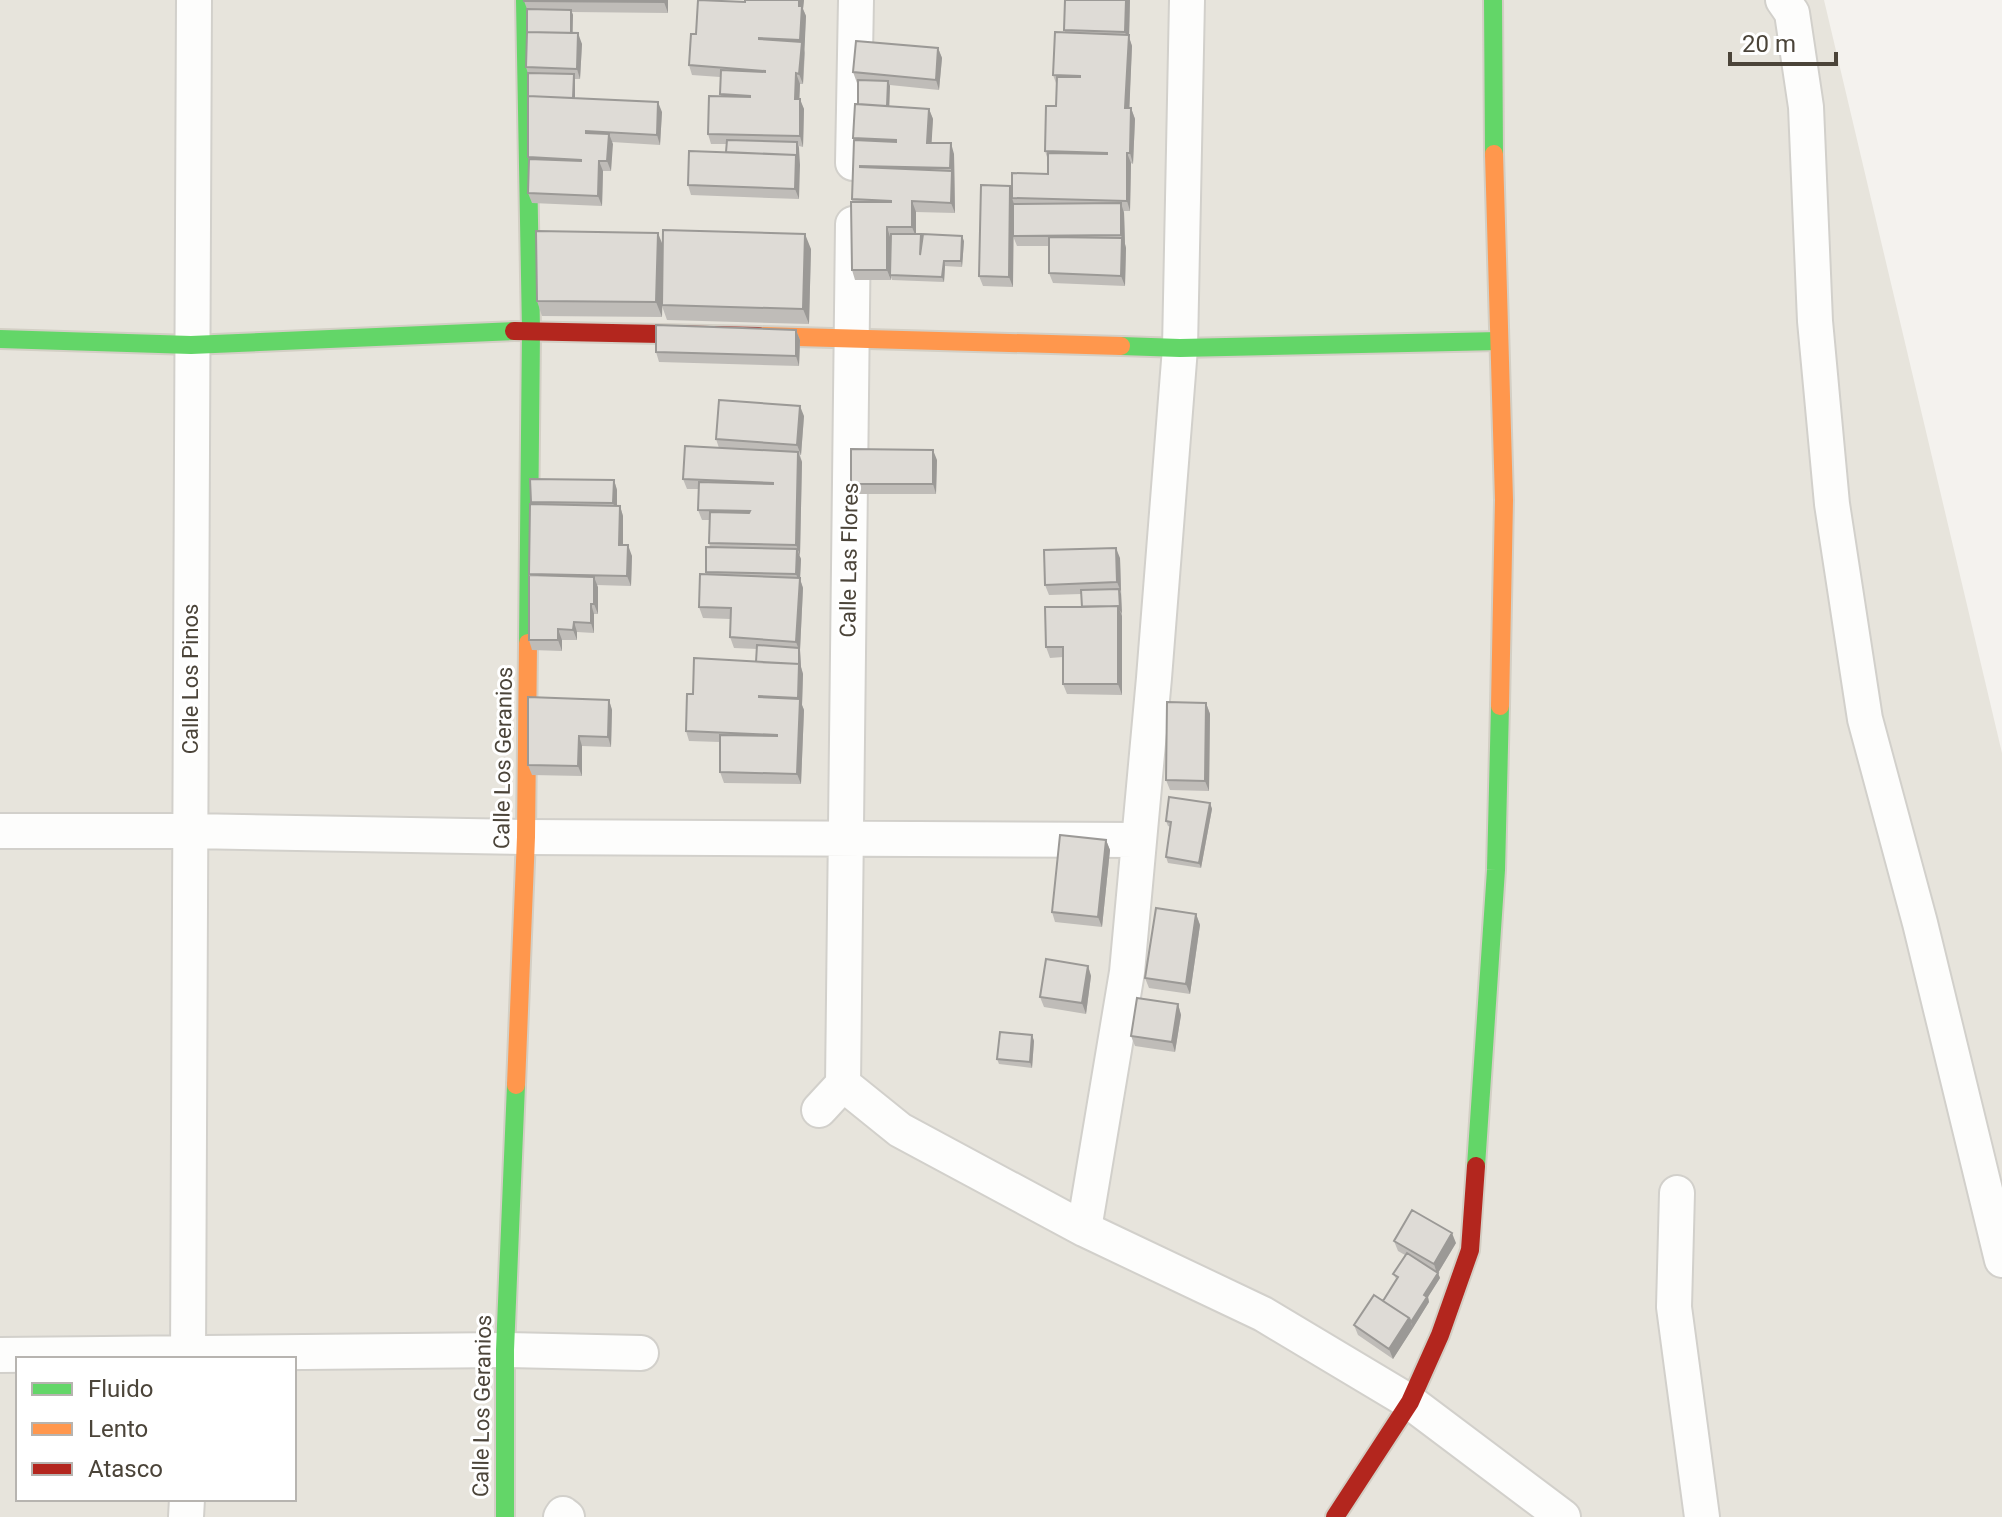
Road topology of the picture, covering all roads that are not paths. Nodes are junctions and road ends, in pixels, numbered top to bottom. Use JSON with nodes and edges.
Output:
{"nodes":[{"id":1,"x":194,"y":0,"type":"edge"},
{"id":2,"x":525,"y":0,"type":"edge"},
{"id":3,"x":856,"y":0,"type":"edge"},
{"id":4,"x":1187,"y":0,"type":"edge"},
{"id":5,"x":1493,"y":0,"type":"edge"},
{"id":6,"x":1783,"y":0,"type":"edge"},
{"id":7,"x":531,"y":330,"type":"junction"},
{"id":8,"x":851,"y":337,"type":"junction"},
{"id":9,"x":0,"y":339,"type":"edge"},
{"id":10,"x":1499,"y":341,"type":"junction"},
{"id":11,"x":191,"y":345,"type":"junction"},
{"id":12,"x":1180,"y":348,"type":"junction"},
{"id":13,"x":0,"y":831,"type":"edge"},
{"id":14,"x":190,"y":831,"type":"junction"},
{"id":15,"x":526,"y":837,"type":"junction"},
{"id":16,"x":845,"y":837,"type":"junction"},
{"id":17,"x":1139,"y":840,"type":"junction"},
{"id":18,"x":843,"y":1084,"type":"junction"},
{"id":19,"x":819,"y":1110,"type":"dead end"},
{"id":20,"x":1677,"y":1193,"type":"dead end"},
{"id":21,"x":1084,"y":1229,"type":"junction"},
{"id":22,"x":2002,"y":1260,"type":"edge"},
{"id":23,"x":505,"y":1350,"type":"junction"},
{"id":24,"x":641,"y":1353,"type":"dead end"},
{"id":25,"x":0,"y":1355,"type":"edge"},
{"id":26,"x":188,"y":1357,"type":"edge"},
{"id":27,"x":1410,"y":1402,"type":"junction"},
{"id":28,"x":505,"y":1517,"type":"edge"},
{"id":29,"x":561,"y":1517,"type":"edge"},
{"id":30,"x":567,"y":1517,"type":"edge"},
{"id":31,"x":1335,"y":1517,"type":"edge"},
{"id":32,"x":1563,"y":1517,"type":"edge"},
{"id":33,"x":1702,"y":1517,"type":"edge"}],
"edges":[{"from":1,"to":11,"type":"street","name":"Calle Los Pinos"},
{"from":2,"to":7,"type":"street","name":"Calle Los Geranios"},
{"from":3,"to":8,"type":"street","name":"Calle Las Flores"},
{"from":4,"to":12,"type":"street"},
{"from":5,"to":10,"type":"street"},
{"from":6,"to":22,"type":"street"},
{"from":7,"to":8,"type":"street"},
{"from":7,"to":11,"type":"street"},
{"from":7,"to":15,"type":"street","name":"Calle Los Geranios"},
{"from":8,"to":12,"type":"street"},
{"from":8,"to":16,"type":"street","name":"Calle Las Flores"},
{"from":9,"to":11,"type":"street"},
{"from":10,"to":12,"type":"street"},
{"from":10,"to":27,"type":"street"},
{"from":11,"to":14,"type":"street","name":"Calle Los Pinos"},
{"from":12,"to":17,"type":"street"},
{"from":13,"to":14,"type":"street"},
{"from":14,"to":15,"type":"street"},
{"from":14,"to":26,"type":"street","name":"Calle Los Pinos"},
{"from":15,"to":16,"type":"street"},
{"from":15,"to":23,"type":"street","name":"Calle Los Geranios"},
{"from":16,"to":17,"type":"street"},
{"from":16,"to":18,"type":"street","name":"Calle Las Flores"},
{"from":17,"to":21,"type":"street"},
{"from":18,"to":19,"type":"street"},
{"from":18,"to":21,"type":"street"},
{"from":20,"to":33,"type":"street"},
{"from":21,"to":27,"type":"street"},
{"from":23,"to":24,"type":"street"},
{"from":23,"to":26,"type":"street"},
{"from":23,"to":28,"type":"street","name":"Calle Los Geranios"},
{"from":25,"to":26,"type":"street"},
{"from":27,"to":31,"type":"street"},
{"from":27,"to":32,"type":"street"},
{"from":29,"to":30,"type":"street"}]}
